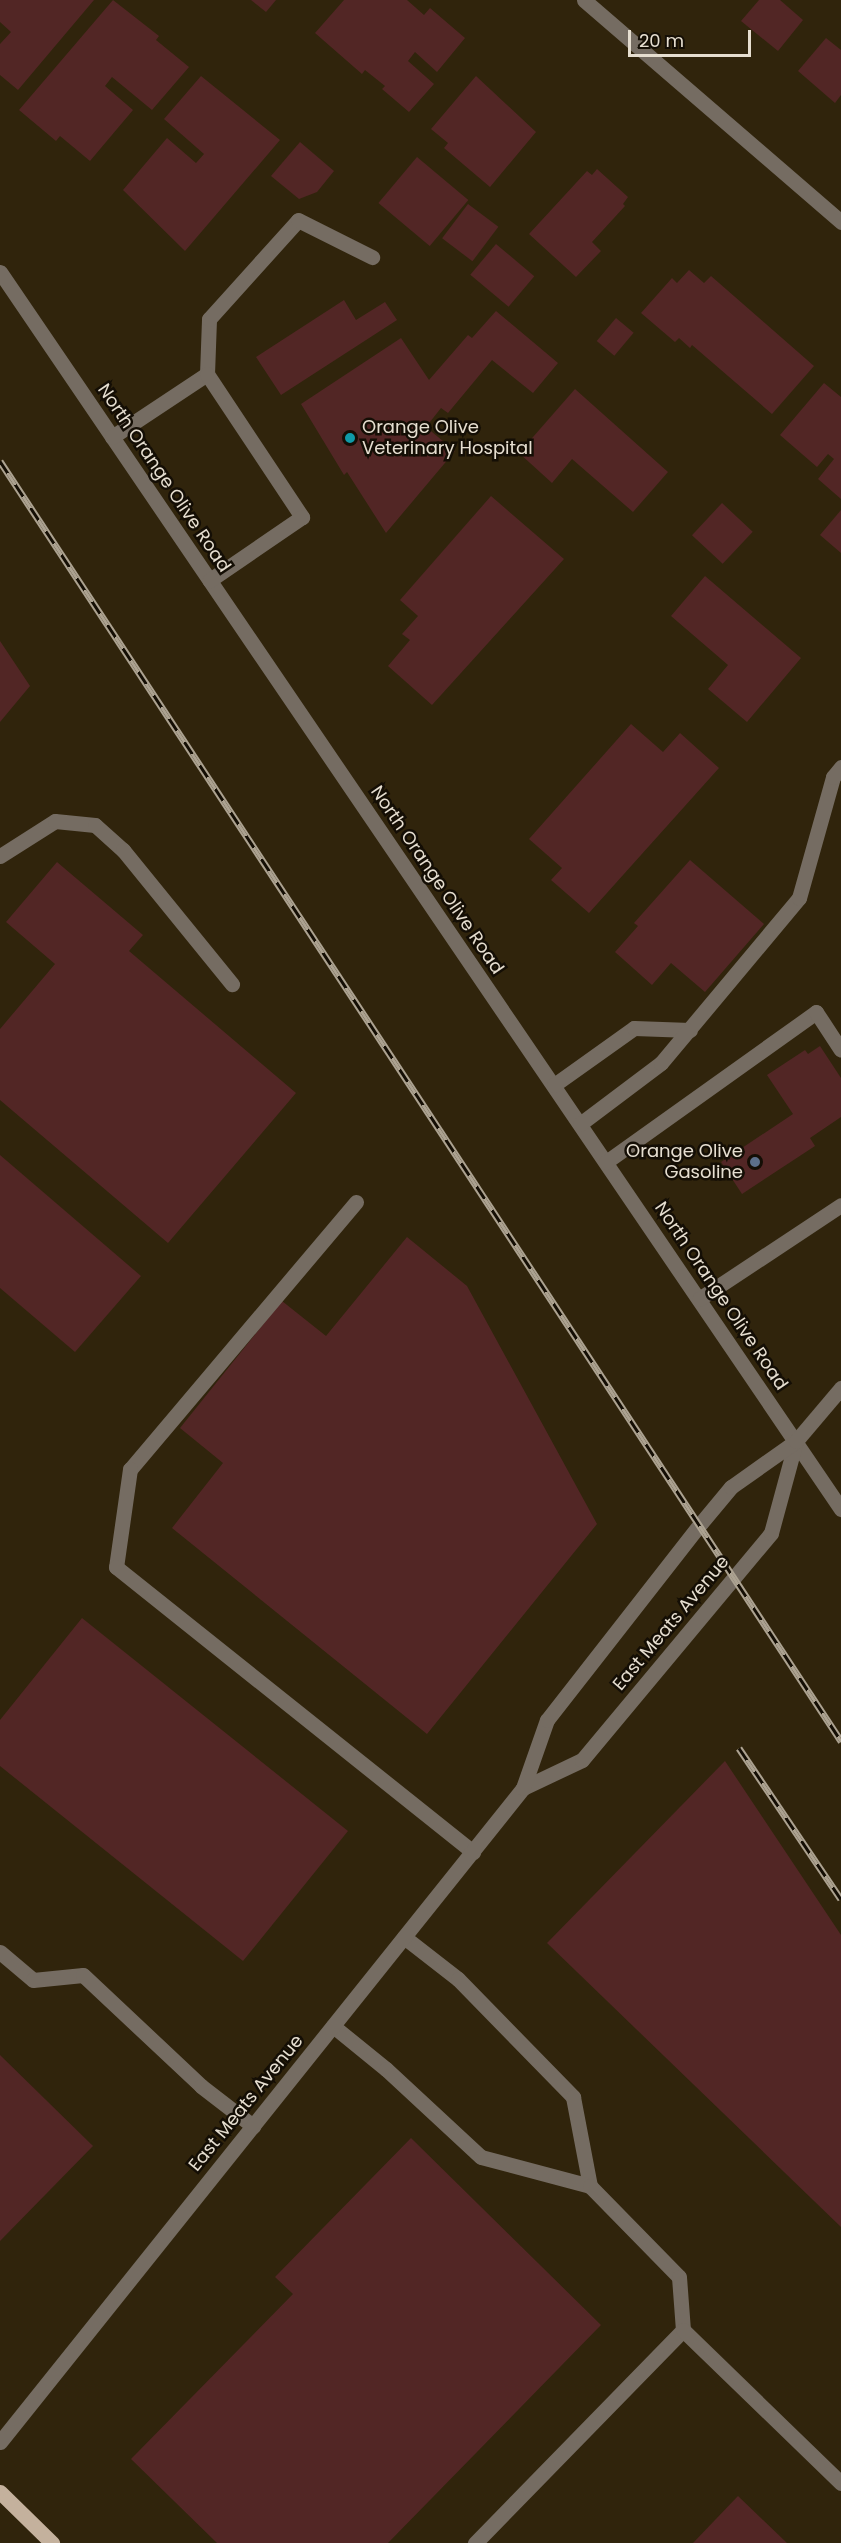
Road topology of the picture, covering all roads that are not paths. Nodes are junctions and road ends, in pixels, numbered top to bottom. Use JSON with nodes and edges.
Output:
{"nodes":[{"id":1,"x":584,"y":0,"type":"edge"},
{"id":2,"x":841,"y":222,"type":"edge"},
{"id":3,"x":372,"y":257,"type":"dead end"},
{"id":4,"x":0,"y":272,"type":"edge"},
{"id":5,"x":207,"y":374,"type":"junction"},
{"id":6,"x":112,"y":437,"type":"junction"},
{"id":7,"x":210,"y":580,"type":"junction"},
{"id":8,"x":841,"y":767,"type":"edge"},
{"id":9,"x":0,"y":856,"type":"edge"},
{"id":10,"x":232,"y":984,"type":"dead end"},
{"id":11,"x":690,"y":1030,"type":"junction"},
{"id":12,"x":841,"y":1050,"type":"edge"},
{"id":13,"x":554,"y":1085,"type":"junction"},
{"id":14,"x":580,"y":1124,"type":"junction"},
{"id":15,"x":606,"y":1162,"type":"junction"},
{"id":16,"x":356,"y":1202,"type":"dead end"},
{"id":17,"x":841,"y":1205,"type":"edge"},
{"id":18,"x":699,"y":1299,"type":"junction"},
{"id":19,"x":841,"y":1388,"type":"edge"},
{"id":20,"x":796,"y":1442,"type":"junction"},
{"id":21,"x":841,"y":1509,"type":"edge"},
{"id":22,"x":523,"y":1788,"type":"junction"},
{"id":23,"x":472,"y":1852,"type":"junction"},
{"id":24,"x":404,"y":1937,"type":"junction"},
{"id":25,"x":0,"y":1952,"type":"edge"},
{"id":26,"x":333,"y":2026,"type":"junction"},
{"id":27,"x":253,"y":2126,"type":"junction"},
{"id":28,"x":590,"y":2186,"type":"junction"},
{"id":29,"x":683,"y":2330,"type":"junction"},
{"id":30,"x":0,"y":2442,"type":"edge"},
{"id":31,"x":841,"y":2483,"type":"edge"},
{"id":32,"x":0,"y":2492,"type":"edge"},
{"id":33,"x":52,"y":2543,"type":"edge"},
{"id":34,"x":475,"y":2543,"type":"edge"}],
"edges":[{"from":1,"to":2,"type":"street"},
{"from":3,"to":5,"type":"street"},
{"from":4,"to":6,"type":"street","name":"North Orange Olive Road"},
{"from":5,"to":6,"type":"street"},
{"from":5,"to":7,"type":"street"},
{"from":6,"to":7,"type":"street","name":"North Orange Olive Road"},
{"from":7,"to":13,"type":"street","name":"North Orange Olive Road"},
{"from":8,"to":11,"type":"street"},
{"from":9,"to":10,"type":"street"},
{"from":11,"to":13,"type":"street"},
{"from":11,"to":14,"type":"street"},
{"from":12,"to":15,"type":"street"},
{"from":13,"to":14,"type":"street","name":"North Orange Olive Road"},
{"from":14,"to":15,"type":"street","name":"North Orange Olive Road"},
{"from":15,"to":18,"type":"street","name":"North Orange Olive Road"},
{"from":16,"to":23,"type":"street"},
{"from":17,"to":18,"type":"street"},
{"from":18,"to":20,"type":"street","name":"North Orange Olive Road"},
{"from":19,"to":20,"type":"street","name":"East Meats Avenue"},
{"from":20,"to":21,"type":"street","name":"North Orange Olive Road"},
{"from":20,"to":22,"type":"street","name":"East Meats Avenue"},
{"from":20,"to":22,"type":"street","name":"East Meats Avenue"},
{"from":22,"to":23,"type":"street","name":"East Meats Avenue"},
{"from":23,"to":24,"type":"street","name":"East Meats Avenue"},
{"from":24,"to":26,"type":"street","name":"East Meats Avenue"},
{"from":24,"to":28,"type":"street"},
{"from":25,"to":27,"type":"street"},
{"from":26,"to":27,"type":"street","name":"East Meats Avenue"},
{"from":26,"to":28,"type":"street"},
{"from":27,"to":30,"type":"street","name":"East Meats Avenue"},
{"from":28,"to":29,"type":"street"},
{"from":29,"to":31,"type":"street"},
{"from":29,"to":34,"type":"street"},
{"from":32,"to":33,"type":"main road"}]}
